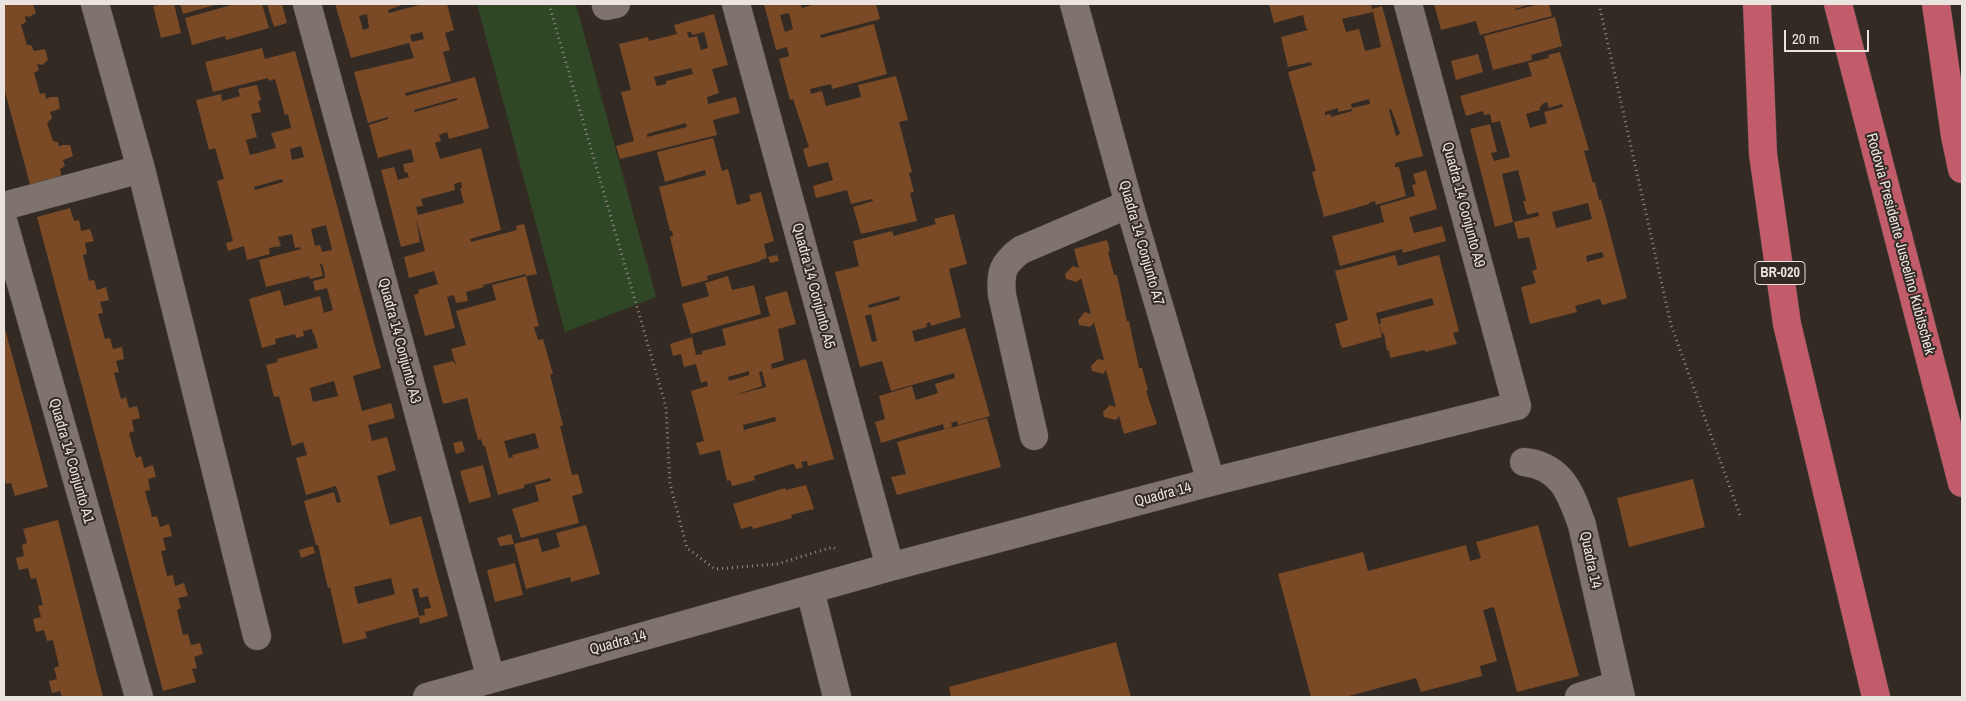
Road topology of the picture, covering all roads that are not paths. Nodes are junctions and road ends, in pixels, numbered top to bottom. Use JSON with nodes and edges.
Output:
{"nodes":[{"id":1,"x":95,"y":4,"type":"edge"},
{"id":2,"x":307,"y":4,"type":"edge"},
{"id":3,"x":736,"y":4,"type":"edge"},
{"id":4,"x":1074,"y":4,"type":"edge"},
{"id":5,"x":1408,"y":4,"type":"edge"},
{"id":6,"x":1756,"y":4,"type":"edge"},
{"id":7,"x":1838,"y":4,"type":"edge"},
{"id":8,"x":1936,"y":4,"type":"edge"},
{"id":9,"x":141,"y":169,"type":"junction"},
{"id":10,"x":1962,"y":169,"type":"edge"},
{"id":11,"x":1129,"y":204,"type":"junction"},
{"id":12,"x":4,"y":206,"type":"edge"},
{"id":13,"x":4,"y":224,"type":"edge"},
{"id":14,"x":1518,"y":406,"type":"joint"},
{"id":15,"x":1034,"y":436,"type":"dead end"},
{"id":16,"x":1524,"y":462,"type":"dead end"},
{"id":17,"x":1211,"y":482,"type":"junction"},
{"id":18,"x":1962,"y":483,"type":"edge"},
{"id":19,"x":878,"y":571,"type":"junction"},
{"id":20,"x":810,"y":590,"type":"junction"},
{"id":21,"x":257,"y":636,"type":"dead end"},
{"id":22,"x":491,"y":679,"type":"junction"},
{"id":23,"x":1619,"y":691,"type":"edge"},
{"id":24,"x":436,"y":696,"type":"edge"},
{"id":25,"x":139,"y":697,"type":"edge"},
{"id":26,"x":837,"y":697,"type":"edge"},
{"id":27,"x":1579,"y":697,"type":"edge"},
{"id":28,"x":1876,"y":697,"type":"edge"}],
"edges":[{"from":1,"to":9,"type":"street"},
{"from":2,"to":22,"type":"street","name":"Quadra 14 Conjunto A3"},
{"from":3,"to":19,"type":"street","name":"Quadra 14 Conjunto A5"},
{"from":4,"to":11,"type":"street","name":"Quadra 14 Conjunto A7"},
{"from":5,"to":14,"type":"street","name":"Quadra 14 Conjunto A9"},
{"from":6,"to":28,"type":"highway","number":"BR-020"},
{"from":7,"to":18,"type":"highway","name":"Rodovia Presidente Juscelino Kubitschek"},
{"from":8,"to":10,"type":"highway"},
{"from":9,"to":12,"type":"street"},
{"from":9,"to":21,"type":"street"},
{"from":11,"to":15,"type":"street"},
{"from":11,"to":17,"type":"street","name":"Quadra 14 Conjunto A7"},
{"from":13,"to":25,"type":"street","name":"Quadra 14 Conjunto A1"},
{"from":14,"to":17,"type":"street","name":"Quadra 14"},
{"from":16,"to":23,"type":"street","name":"Quadra 14"},
{"from":17,"to":19,"type":"street","name":"Quadra 14"},
{"from":19,"to":20,"type":"street","name":"Quadra 14"},
{"from":20,"to":22,"type":"street","name":"Quadra 14"},
{"from":20,"to":26,"type":"street"},
{"from":22,"to":24,"type":"street","name":"Quadra 14"},
{"from":23,"to":27,"type":"street"}]}
